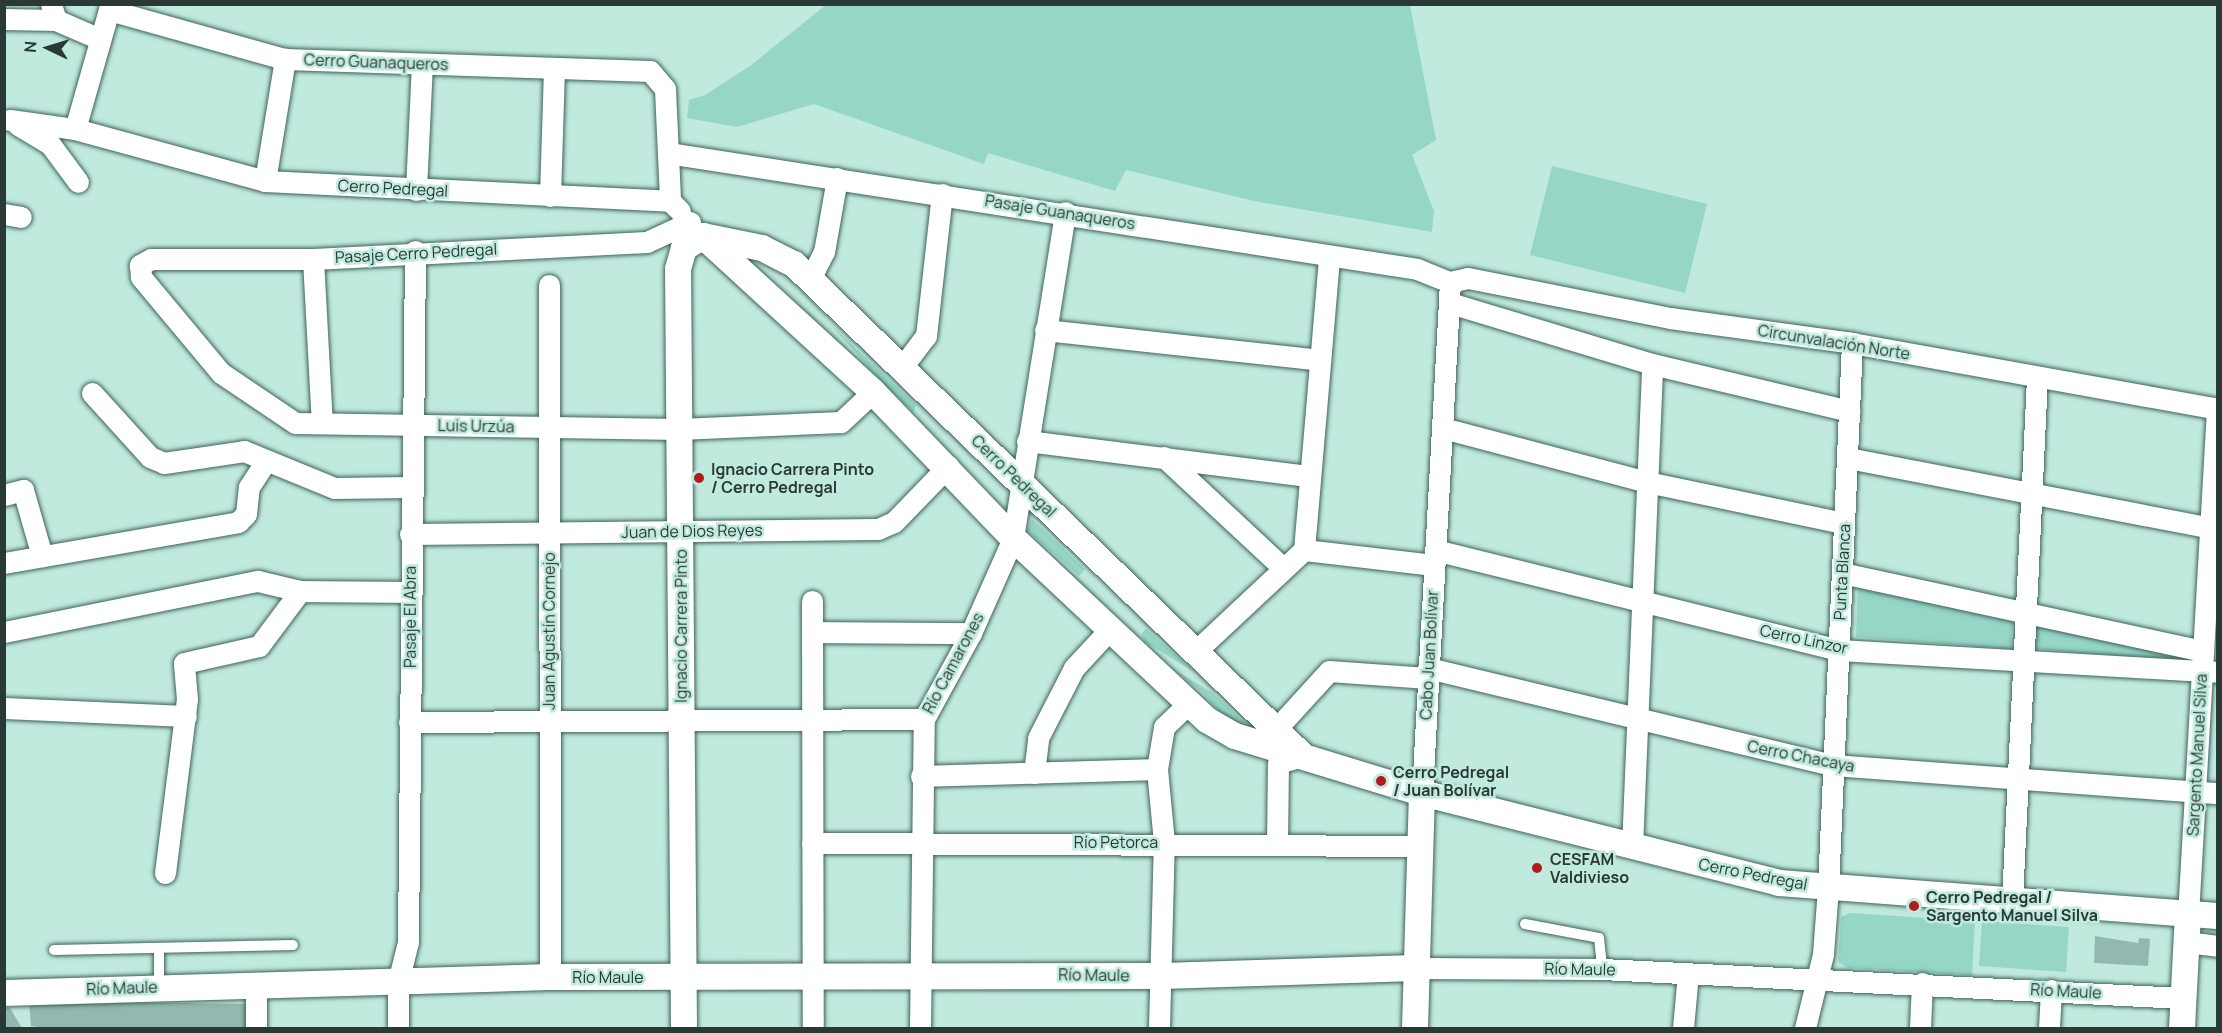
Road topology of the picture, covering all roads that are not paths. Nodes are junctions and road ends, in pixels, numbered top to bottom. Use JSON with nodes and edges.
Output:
{"nodes":[{"id":1,"x":53,"y":12,"type":"edge"},
{"id":2,"x":4,"y":19,"type":"edge"},
{"id":3,"x":100,"y":39,"type":"junction"},
{"id":4,"x":285,"y":59,"type":"junction"},
{"id":5,"x":422,"y":64,"type":"junction"},
{"id":6,"x":554,"y":68,"type":"junction"},
{"id":7,"x":7,"y":119,"type":"edge"},
{"id":8,"x":75,"y":129,"type":"junction"},
{"id":9,"x":668,"y":153,"type":"junction"},
{"id":10,"x":837,"y":178,"type":"junction"},
{"id":11,"x":265,"y":182,"type":"junction"},
{"id":12,"x":78,"y":183,"type":"dead end"},
{"id":13,"x":416,"y":190,"type":"junction"},
{"id":14,"x":942,"y":194,"type":"junction"},
{"id":15,"x":550,"y":195,"type":"junction"},
{"id":16,"x":670,"y":201,"type":"junction"},
{"id":17,"x":1065,"y":212,"type":"junction"},
{"id":18,"x":697,"y":229,"type":"junction"},
{"id":19,"x":415,"y":251,"type":"junction"},
{"id":20,"x":1329,"y":258,"type":"junction"},
{"id":21,"x":313,"y":259,"type":"junction"},
{"id":22,"x":140,"y":265,"type":"joint"},
{"id":23,"x":810,"y":279,"type":"junction"},
{"id":24,"x":549,"y":285,"type":"dead end"},
{"id":25,"x":1450,"y":292,"type":"junction"},
{"id":26,"x":1045,"y":330,"type":"junction"},
{"id":27,"x":1852,"y":343,"type":"junction"},
{"id":28,"x":1320,"y":360,"type":"junction"},
{"id":29,"x":1652,"y":364,"type":"junction"},
{"id":30,"x":903,"y":366,"type":"junction"},
{"id":31,"x":2037,"y":377,"type":"junction"},
{"id":32,"x":873,"y":392,"type":"junction"},
{"id":33,"x":92,"y":393,"type":"dead end"},
{"id":34,"x":2217,"y":409,"type":"edge"},
{"id":35,"x":1849,"y":411,"type":"junction"},
{"id":36,"x":322,"y":423,"type":"junction"},
{"id":37,"x":411,"y":425,"type":"junction"},
{"id":38,"x":549,"y":427,"type":"junction"},
{"id":39,"x":1443,"y":428,"type":"junction"},
{"id":40,"x":679,"y":429,"type":"junction"},
{"id":41,"x":1027,"y":441,"type":"junction"},
{"id":42,"x":1164,"y":457,"type":"junction"},
{"id":43,"x":1848,"y":458,"type":"junction"},
{"id":44,"x":266,"y":461,"type":"junction"},
{"id":45,"x":948,"y":465,"type":"junction"},
{"id":46,"x":1310,"y":476,"type":"junction"},
{"id":47,"x":1647,"y":482,"type":"junction"},
{"id":48,"x":1020,"y":483,"type":"junction"},
{"id":49,"x":410,"y":487,"type":"junction"},
{"id":50,"x":2032,"y":492,"type":"junction"},
{"id":51,"x":4,"y":495,"type":"edge"},
{"id":52,"x":1844,"y":523,"type":"junction"},
{"id":53,"x":2214,"y":528,"type":"edge"},
{"id":54,"x":680,"y":531,"type":"junction"},
{"id":55,"x":549,"y":533,"type":"junction"},
{"id":56,"x":410,"y":534,"type":"junction"},
{"id":57,"x":1013,"y":538,"type":"junction"},
{"id":58,"x":1304,"y":550,"type":"junction"},
{"id":59,"x":42,"y":556,"type":"junction"},
{"id":60,"x":1435,"y":558,"type":"junction"},
{"id":61,"x":4,"y":563,"type":"edge"},
{"id":62,"x":1283,"y":568,"type":"junction"},
{"id":63,"x":1842,"y":573,"type":"junction"},
{"id":64,"x":300,"y":591,"type":"junction"},
{"id":65,"x":410,"y":592,"type":"junction"},
{"id":66,"x":1642,"y":600,"type":"junction"},
{"id":67,"x":812,"y":601,"type":"dead end"},
{"id":68,"x":2026,"y":611,"type":"junction"},
{"id":69,"x":1111,"y":628,"type":"junction"},
{"id":70,"x":4,"y":632,"type":"edge"},
{"id":71,"x":812,"y":632,"type":"junction"},
{"id":72,"x":971,"y":633,"type":"junction"},
{"id":73,"x":1197,"y":650,"type":"junction"},
{"id":74,"x":1839,"y":650,"type":"junction"},
{"id":75,"x":2023,"y":659,"type":"junction"},
{"id":76,"x":2207,"y":665,"type":"edge"},
{"id":77,"x":1428,"y":673,"type":"junction"},
{"id":78,"x":1189,"y":703,"type":"junction"},
{"id":79,"x":4,"y":708,"type":"edge"},
{"id":80,"x":186,"y":716,"type":"junction"},
{"id":81,"x":924,"y":719,"type":"junction"},
{"id":82,"x":812,"y":720,"type":"junction"},
{"id":83,"x":550,"y":721,"type":"junction"},
{"id":84,"x":681,"y":721,"type":"junction"},
{"id":85,"x":1637,"y":721,"type":"junction"},
{"id":86,"x":409,"y":722,"type":"junction"},
{"id":87,"x":1277,"y":728,"type":"junction"},
{"id":88,"x":1302,"y":756,"type":"junction"},
{"id":89,"x":1833,"y":765,"type":"junction"},
{"id":90,"x":1157,"y":769,"type":"junction"},
{"id":91,"x":1034,"y":773,"type":"junction"},
{"id":92,"x":921,"y":776,"type":"junction"},
{"id":93,"x":2018,"y":777,"type":"junction"},
{"id":94,"x":2195,"y":792,"type":"junction"},
{"id":95,"x":2217,"y":793,"type":"edge"},
{"id":96,"x":1422,"y":794,"type":"junction"},
{"id":97,"x":920,"y":842,"type":"junction"},
{"id":98,"x":1164,"y":842,"type":"junction"},
{"id":99,"x":812,"y":843,"type":"junction"},
{"id":100,"x":1277,"y":844,"type":"junction"},
{"id":101,"x":1419,"y":846,"type":"junction"},
{"id":102,"x":1632,"y":847,"type":"junction"},
{"id":103,"x":165,"y":873,"type":"dead end"},
{"id":104,"x":1828,"y":888,"type":"junction"},
{"id":105,"x":2012,"y":900,"type":"junction"},
{"id":106,"x":2188,"y":915,"type":"junction"},
{"id":107,"x":2217,"y":916,"type":"edge"},
{"id":108,"x":1525,"y":924,"type":"dead end"},
{"id":109,"x":2186,"y":942,"type":"junction"},
{"id":110,"x":292,"y":945,"type":"dead end"},
{"id":111,"x":2217,"y":946,"type":"edge"},
{"id":112,"x":159,"y":948,"type":"junction"},
{"id":113,"x":54,"y":950,"type":"dead end"},
{"id":114,"x":1418,"y":968,"type":"junction"},
{"id":115,"x":1602,"y":969,"type":"junction"},
{"id":116,"x":920,"y":973,"type":"junction"},
{"id":117,"x":1688,"y":973,"type":"junction"},
{"id":118,"x":812,"y":974,"type":"junction"},
{"id":119,"x":1160,"y":975,"type":"junction"},
{"id":120,"x":550,"y":976,"type":"junction"},
{"id":121,"x":683,"y":977,"type":"junction"},
{"id":122,"x":1816,"y":979,"type":"junction"},
{"id":123,"x":398,"y":982,"type":"junction"},
{"id":124,"x":1922,"y":983,"type":"junction"},
{"id":125,"x":256,"y":985,"type":"junction"},
{"id":126,"x":159,"y":987,"type":"junction"},
{"id":127,"x":2051,"y":990,"type":"junction"},
{"id":128,"x":4,"y":993,"type":"edge"},
{"id":129,"x":2183,"y":998,"type":"junction"},
{"id":130,"x":256,"y":1029,"type":"edge"},
{"id":131,"x":398,"y":1029,"type":"edge"},
{"id":132,"x":684,"y":1029,"type":"edge"},
{"id":133,"x":813,"y":1029,"type":"edge"},
{"id":134,"x":920,"y":1029,"type":"edge"},
{"id":135,"x":1159,"y":1029,"type":"edge"},
{"id":136,"x":1415,"y":1029,"type":"edge"},
{"id":137,"x":1683,"y":1029,"type":"edge"},
{"id":138,"x":1805,"y":1029,"type":"edge"},
{"id":139,"x":1920,"y":1029,"type":"edge"},
{"id":140,"x":2049,"y":1029,"type":"edge"},
{"id":141,"x":2182,"y":1029,"type":"edge"}],
"edges":[{"from":1,"to":2,"type":"street"},
{"from":1,"to":3,"type":"street"},
{"from":3,"to":4,"type":"street","name":"Cerro Guanaqueros"},
{"from":3,"to":8,"type":"street"},
{"from":4,"to":5,"type":"street","name":"Cerro Guanaqueros"},
{"from":4,"to":11,"type":"street"},
{"from":5,"to":6,"type":"street","name":"Cerro Guanaqueros"},
{"from":5,"to":13,"type":"street"},
{"from":6,"to":9,"type":"street","name":"Cerro Guanaqueros"},
{"from":6,"to":15,"type":"street"},
{"from":7,"to":8,"type":"street","name":"Cerro Pedregal"},
{"from":7,"to":12,"type":"street"},
{"from":8,"to":11,"type":"street","name":"Cerro Pedregal"},
{"from":9,"to":10,"type":"street","name":"Pasaje Guanaqueros"},
{"from":9,"to":16,"type":"street"},
{"from":10,"to":14,"type":"street","name":"Pasaje Guanaqueros"},
{"from":10,"to":23,"type":"street"},
{"from":11,"to":13,"type":"street","name":"Cerro Pedregal"},
{"from":13,"to":15,"type":"street","name":"Cerro Pedregal"},
{"from":14,"to":17,"type":"street","name":"Pasaje Guanaqueros"},
{"from":14,"to":30,"type":"street"},
{"from":15,"to":16,"type":"street","name":"Cerro Pedregal"},
{"from":16,"to":18,"type":"street","name":"Cerro Pedregal"},
{"from":17,"to":20,"type":"street","name":"Pasaje Guanaqueros"},
{"from":17,"to":26,"type":"street","name":"Río Camarones"},
{"from":18,"to":19,"type":"street","name":"Pasaje Cerro Pedregal"},
{"from":18,"to":23,"type":"street","name":"Cerro Pedregal"},
{"from":18,"to":32,"type":"street","name":"Cerro Pedregal"},
{"from":18,"to":40,"type":"street","name":"Ignacio Carrera Pinto"},
{"from":19,"to":21,"type":"street","name":"Pasaje Cerro Pedregal"},
{"from":19,"to":37,"type":"street","name":"Pasaje El Abra"},
{"from":20,"to":25,"type":"street","name":"Pasaje Guanaqueros"},
{"from":20,"to":28,"type":"street"},
{"from":21,"to":22,"type":"street","name":"Pasaje Cerro Pedregal"},
{"from":21,"to":36,"type":"street"},
{"from":22,"to":36,"type":"street","name":"Luis Urzúa"},
{"from":23,"to":30,"type":"street","name":"Cerro Pedregal"},
{"from":24,"to":38,"type":"street","name":"Juan Agustín Cornejo"},
{"from":25,"to":27,"type":"street","name":"Circunvalación Norte"},
{"from":25,"to":29,"type":"street"},
{"from":25,"to":39,"type":"street","name":"Cabo Juan Bolívar"},
{"from":26,"to":28,"type":"street"},
{"from":26,"to":41,"type":"street","name":"Río Camarones"},
{"from":27,"to":31,"type":"street","name":"Circunvalación Norte"},
{"from":27,"to":35,"type":"street","name":"Punta Blanca"},
{"from":28,"to":46,"type":"street"},
{"from":29,"to":35,"type":"street"},
{"from":29,"to":47,"type":"street"},
{"from":30,"to":48,"type":"street","name":"Cerro Pedregal"},
{"from":31,"to":34,"type":"street","name":"Circunvalación Norte"},
{"from":31,"to":50,"type":"street"},
{"from":32,"to":40,"type":"street","name":"Luis Urzúa"},
{"from":32,"to":45,"type":"street","name":"Cerro Pedregal"},
{"from":33,"to":44,"type":"street"},
{"from":34,"to":53,"type":"street","name":"Sargento Manuel Silva"},
{"from":35,"to":43,"type":"street","name":"Punta Blanca"},
{"from":36,"to":37,"type":"street","name":"Luis Urzúa"},
{"from":37,"to":38,"type":"street","name":"Luis Urzúa"},
{"from":37,"to":49,"type":"street","name":"Pasaje El Abra"},
{"from":38,"to":40,"type":"street","name":"Luis Urzúa"},
{"from":38,"to":55,"type":"street","name":"Juan Agustín Cornejo"},
{"from":39,"to":47,"type":"street"},
{"from":39,"to":60,"type":"street","name":"Cabo Juan Bolívar"},
{"from":40,"to":54,"type":"street","name":"Ignacio Carrera Pinto"},
{"from":41,"to":42,"type":"street"},
{"from":41,"to":48,"type":"street","name":"Río Camarones"},
{"from":42,"to":46,"type":"street"},
{"from":42,"to":62,"type":"street"},
{"from":43,"to":50,"type":"street"},
{"from":43,"to":52,"type":"street","name":"Punta Blanca"},
{"from":44,"to":49,"type":"street"},
{"from":44,"to":59,"type":"street"},
{"from":45,"to":54,"type":"street","name":"Juan de Dios Reyes"},
{"from":45,"to":57,"type":"street","name":"Cerro Pedregal"},
{"from":46,"to":58,"type":"street"},
{"from":47,"to":52,"type":"street"},
{"from":47,"to":66,"type":"street"},
{"from":48,"to":57,"type":"street","name":"Río Camarones"},
{"from":48,"to":73,"type":"street","name":"Cerro Pedregal"},
{"from":49,"to":56,"type":"street","name":"Pasaje El Abra"},
{"from":50,"to":53,"type":"street"},
{"from":50,"to":68,"type":"street"},
{"from":51,"to":59,"type":"street"},
{"from":52,"to":63,"type":"street","name":"Punta Blanca"},
{"from":53,"to":76,"type":"street","name":"Sargento Manuel Silva"},
{"from":54,"to":55,"type":"street","name":"Juan de Dios Reyes"},
{"from":54,"to":84,"type":"street","name":"Ignacio Carrera Pinto"},
{"from":55,"to":56,"type":"street","name":"Juan de Dios Reyes"},
{"from":55,"to":83,"type":"street","name":"Juan Agustín Cornejo"},
{"from":56,"to":65,"type":"street","name":"Pasaje El Abra"},
{"from":57,"to":69,"type":"street","name":"Cerro Pedregal"},
{"from":57,"to":72,"type":"street","name":"Río Camarones"},
{"from":58,"to":60,"type":"street","name":"Cerro Linzor"},
{"from":58,"to":62,"type":"street"},
{"from":59,"to":61,"type":"street"},
{"from":60,"to":66,"type":"street","name":"Cerro Linzor"},
{"from":60,"to":77,"type":"street","name":"Cabo Juan Bolívar"},
{"from":62,"to":73,"type":"street"},
{"from":63,"to":68,"type":"street"},
{"from":63,"to":74,"type":"street","name":"Punta Blanca"},
{"from":64,"to":65,"type":"street"},
{"from":64,"to":70,"type":"street"},
{"from":64,"to":80,"type":"street"},
{"from":65,"to":86,"type":"street","name":"Pasaje El Abra"},
{"from":66,"to":74,"type":"street","name":"Cerro Linzor"},
{"from":66,"to":85,"type":"street"},
{"from":67,"to":71,"type":"street"},
{"from":68,"to":75,"type":"street"},
{"from":68,"to":76,"type":"street"},
{"from":69,"to":78,"type":"street","name":"Cerro Pedregal"},
{"from":69,"to":91,"type":"street"},
{"from":71,"to":72,"type":"street"},
{"from":71,"to":82,"type":"street"},
{"from":72,"to":81,"type":"street","name":"Río Camarones"},
{"from":73,"to":87,"type":"street","name":"Cerro Pedregal"},
{"from":74,"to":75,"type":"street","name":"Cerro Linzor"},
{"from":74,"to":89,"type":"street","name":"Punta Blanca"},
{"from":75,"to":76,"type":"street","name":"Cerro Linzor"},
{"from":75,"to":93,"type":"street"},
{"from":76,"to":94,"type":"street","name":"Sargento Manuel Silva"},
{"from":77,"to":85,"type":"street","name":"Cerro Chacaya"},
{"from":77,"to":87,"type":"street","name":"Cerro Chacaya"},
{"from":77,"to":96,"type":"street","name":"Cabo Juan Bolívar"},
{"from":78,"to":88,"type":"street","name":"Cerro Pedregal"},
{"from":78,"to":90,"type":"street"},
{"from":79,"to":80,"type":"street"},
{"from":80,"to":103,"type":"street"},
{"from":81,"to":82,"type":"street","name":"Río Camarones"},
{"from":81,"to":92,"type":"street"},
{"from":82,"to":84,"type":"street","name":"Río Camarones"},
{"from":82,"to":99,"type":"street"},
{"from":83,"to":84,"type":"street","name":"Río Camarones"},
{"from":83,"to":86,"type":"street","name":"Río Camarones"},
{"from":83,"to":120,"type":"street","name":"Juan Agustín Cornejo"},
{"from":84,"to":121,"type":"street","name":"Ignacio Carrera Pinto"},
{"from":85,"to":89,"type":"street","name":"Cerro Chacaya"},
{"from":85,"to":102,"type":"street"},
{"from":86,"to":123,"type":"street","name":"Pasaje El Abra"},
{"from":87,"to":88,"type":"street","name":"Cerro Pedregal"},
{"from":88,"to":96,"type":"street","name":"Cerro Pedregal"},
{"from":88,"to":100,"type":"street"},
{"from":89,"to":93,"type":"street","name":"Cerro Chacaya"},
{"from":89,"to":104,"type":"street","name":"Punta Blanca"},
{"from":90,"to":91,"type":"street"},
{"from":90,"to":98,"type":"street"},
{"from":91,"to":92,"type":"street"},
{"from":92,"to":97,"type":"street"},
{"from":93,"to":94,"type":"street","name":"Cerro Chacaya"},
{"from":93,"to":105,"type":"street"},
{"from":94,"to":95,"type":"street","name":"Cerro Chacaya"},
{"from":94,"to":106,"type":"street","name":"Sargento Manuel Silva"},
{"from":96,"to":101,"type":"street","name":"Cabo Juan Bolívar"},
{"from":96,"to":102,"type":"street","name":"Cerro Pedregal"},
{"from":97,"to":98,"type":"street","name":"Río Petorca"},
{"from":97,"to":99,"type":"street","name":"Río Petorca"},
{"from":97,"to":116,"type":"street"},
{"from":98,"to":100,"type":"street","name":"Río Petorca"},
{"from":98,"to":119,"type":"street"},
{"from":99,"to":118,"type":"street"},
{"from":100,"to":101,"type":"street","name":"Río Petorca"},
{"from":101,"to":114,"type":"street","name":"Cabo Juan Bolívar"},
{"from":102,"to":104,"type":"street","name":"Cerro Pedregal"},
{"from":104,"to":105,"type":"street","name":"Cerro Pedregal"},
{"from":104,"to":122,"type":"street","name":"Punta Blanca"},
{"from":105,"to":106,"type":"street","name":"Cerro Pedregal"},
{"from":106,"to":107,"type":"street","name":"Cerro Pedregal"},
{"from":106,"to":109,"type":"street","name":"Sargento Manuel Silva"},
{"from":108,"to":115,"type":"lane"},
{"from":109,"to":111,"type":"street"},
{"from":109,"to":129,"type":"street","name":"Sargento Manuel Silva"},
{"from":110,"to":112,"type":"lane"},
{"from":112,"to":113,"type":"lane"},
{"from":112,"to":126,"type":"lane"},
{"from":114,"to":115,"type":"street","name":"Río Maule"},
{"from":114,"to":119,"type":"street","name":"Río Maule"},
{"from":114,"to":136,"type":"street","name":"Cabo Juan Bolívar"},
{"from":115,"to":117,"type":"street","name":"Río Maule"},
{"from":116,"to":118,"type":"street","name":"Río Maule"},
{"from":116,"to":119,"type":"street","name":"Río Maule"},
{"from":116,"to":134,"type":"street"},
{"from":117,"to":122,"type":"street","name":"Río Maule"},
{"from":117,"to":137,"type":"street"},
{"from":118,"to":121,"type":"street","name":"Río Maule"},
{"from":118,"to":133,"type":"street"},
{"from":119,"to":135,"type":"street"},
{"from":120,"to":121,"type":"street","name":"Río Maule"},
{"from":120,"to":123,"type":"street","name":"Río Maule"},
{"from":121,"to":132,"type":"street","name":"Ignacio Carrera Pinto"},
{"from":122,"to":124,"type":"street","name":"Río Maule"},
{"from":122,"to":138,"type":"street","name":"Punta Blanca"},
{"from":123,"to":125,"type":"street","name":"Río Maule"},
{"from":123,"to":131,"type":"street","name":"Pasaje El Abra"},
{"from":124,"to":127,"type":"street","name":"Río Maule"},
{"from":124,"to":139,"type":"street"},
{"from":125,"to":126,"type":"street","name":"Río Maule"},
{"from":125,"to":130,"type":"street"},
{"from":126,"to":128,"type":"street","name":"Río Maule"},
{"from":127,"to":129,"type":"street","name":"Río Maule"},
{"from":127,"to":140,"type":"street"},
{"from":129,"to":141,"type":"street","name":"Sargento Manuel Silva"}]}
